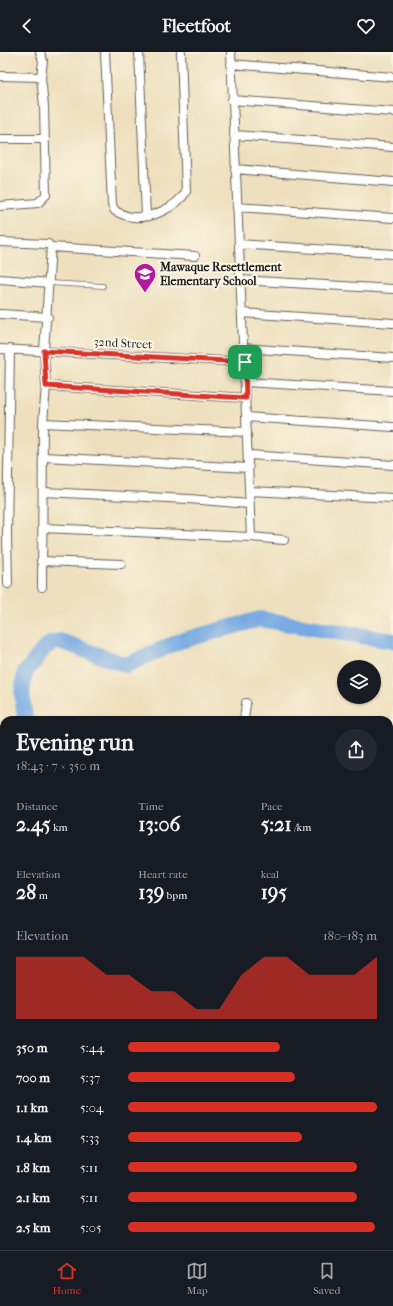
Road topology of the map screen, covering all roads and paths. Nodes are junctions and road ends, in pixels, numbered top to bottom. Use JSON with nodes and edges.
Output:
{"nodes":[{"id":1,"x":40,"y":52,"type":"edge"},
{"id":2,"x":105,"y":52,"type":"edge"},
{"id":3,"x":139,"y":52,"type":"edge"},
{"id":4,"x":180,"y":52,"type":"edge"},
{"id":5,"x":231,"y":52,"type":"edge"},
{"id":6,"x":231,"y":64,"type":"junction"},
{"id":7,"x":0,"y":76,"type":"edge"},
{"id":8,"x":393,"y":76,"type":"edge"},
{"id":9,"x":41,"y":77,"type":"junction"},
{"id":10,"x":232,"y":100,"type":"junction"},
{"id":11,"x":393,"y":112,"type":"edge"},
{"id":12,"x":234,"y":135,"type":"junction"},
{"id":13,"x":0,"y":139,"type":"edge"},
{"id":14,"x":45,"y":139,"type":"junction"},
{"id":15,"x":393,"y":147,"type":"edge"},
{"id":16,"x":235,"y":169,"type":"junction"},
{"id":17,"x":393,"y":182,"type":"edge"},
{"id":18,"x":0,"y":206,"type":"edge"},
{"id":19,"x":237,"y":207,"type":"junction"},
{"id":20,"x":146,"y":216,"type":"junction"},
{"id":21,"x":393,"y":218,"type":"edge"},
{"id":22,"x":0,"y":242,"type":"edge"},
{"id":23,"x":239,"y":244,"type":"junction"},
{"id":24,"x":50,"y":246,"type":"junction"},
{"id":25,"x":393,"y":254,"type":"edge"},
{"id":26,"x":195,"y":256,"type":"dead end"},
{"id":27,"x":0,"y":279,"type":"edge"},
{"id":28,"x":240,"y":280,"type":"junction"},
{"id":29,"x":49,"y":283,"type":"junction"},
{"id":30,"x":104,"y":286,"type":"dead end"},
{"id":31,"x":393,"y":289,"type":"edge"},
{"id":32,"x":242,"y":313,"type":"junction"},
{"id":33,"x":0,"y":314,"type":"edge"},
{"id":34,"x":48,"y":317,"type":"junction"},
{"id":35,"x":393,"y":324,"type":"edge"},
{"id":36,"x":243,"y":348,"type":"junction"},
{"id":37,"x":0,"y":349,"type":"edge"},
{"id":38,"x":10,"y":349,"type":"junction"},
{"id":39,"x":44,"y":351,"type":"junction"},
{"id":40,"x":393,"y":358,"type":"edge"},
{"id":41,"x":245,"y":362,"type":"junction"},
{"id":42,"x":246,"y":382,"type":"junction"},
{"id":43,"x":46,"y":386,"type":"junction"},
{"id":44,"x":393,"y":391,"type":"edge"},
{"id":45,"x":246,"y":398,"type":"junction"},
{"id":46,"x":246,"y":417,"type":"junction"},
{"id":47,"x":43,"y":423,"type":"junction"},
{"id":48,"x":393,"y":428,"type":"edge"},
{"id":49,"x":247,"y":432,"type":"junction"},
{"id":50,"x":249,"y":455,"type":"junction"},
{"id":51,"x":44,"y":457,"type":"junction"},
{"id":52,"x":393,"y":465,"type":"edge"},
{"id":53,"x":249,"y":468,"type":"junction"},
{"id":54,"x":250,"y":491,"type":"junction"},
{"id":55,"x":43,"y":492,"type":"junction"},
{"id":56,"x":393,"y":498,"type":"edge"},
{"id":57,"x":249,"y":504,"type":"junction"},
{"id":58,"x":42,"y":528,"type":"junction"},
{"id":59,"x":251,"y":537,"type":"junction"},
{"id":60,"x":284,"y":540,"type":"dead end"},
{"id":61,"x":41,"y":561,"type":"junction"},
{"id":62,"x":121,"y":564,"type":"dead end"},
{"id":63,"x":8,"y":584,"type":"dead end"},
{"id":64,"x":42,"y":587,"type":"dead end"},
{"id":65,"x":246,"y":703,"type":"dead end"},
{"id":66,"x":244,"y":716,"type":"edge"}],
"edges":[{"from":1,"to":9,"type":"street"},
{"from":2,"to":20,"type":"street"},
{"from":3,"to":20,"type":"street"},
{"from":4,"to":20,"type":"street"},
{"from":5,"to":6,"type":"street"},
{"from":6,"to":8,"type":"street"},
{"from":6,"to":10,"type":"street"},
{"from":7,"to":9,"type":"street"},
{"from":9,"to":14,"type":"street"},
{"from":10,"to":11,"type":"street"},
{"from":10,"to":12,"type":"street"},
{"from":12,"to":15,"type":"street"},
{"from":12,"to":16,"type":"street"},
{"from":13,"to":14,"type":"street"},
{"from":14,"to":18,"type":"street"},
{"from":16,"to":17,"type":"street"},
{"from":16,"to":19,"type":"street"},
{"from":19,"to":21,"type":"street"},
{"from":19,"to":23,"type":"street"},
{"from":22,"to":24,"type":"street"},
{"from":23,"to":25,"type":"street"},
{"from":23,"to":28,"type":"street"},
{"from":24,"to":26,"type":"street"},
{"from":24,"to":29,"type":"street"},
{"from":27,"to":29,"type":"street"},
{"from":28,"to":31,"type":"street"},
{"from":28,"to":32,"type":"street"},
{"from":29,"to":30,"type":"lane"},
{"from":29,"to":34,"type":"street"},
{"from":32,"to":35,"type":"street"},
{"from":32,"to":36,"type":"street"},
{"from":33,"to":34,"type":"street"},
{"from":34,"to":39,"type":"street"},
{"from":36,"to":40,"type":"street"},
{"from":36,"to":41,"type":"street"},
{"from":37,"to":38,"type":"street","name":"32nd Street"},
{"from":38,"to":39,"type":"street","name":"32nd Street"},
{"from":38,"to":63,"type":"street"},
{"from":39,"to":41,"type":"street","name":"32nd Street"},
{"from":39,"to":43,"type":"street"},
{"from":41,"to":42,"type":"street"},
{"from":42,"to":44,"type":"street"},
{"from":42,"to":45,"type":"street"},
{"from":43,"to":45,"type":"street"},
{"from":43,"to":47,"type":"street"},
{"from":45,"to":46,"type":"street"},
{"from":46,"to":48,"type":"street"},
{"from":46,"to":49,"type":"street"},
{"from":47,"to":49,"type":"street"},
{"from":47,"to":51,"type":"street"},
{"from":49,"to":50,"type":"street"},
{"from":50,"to":52,"type":"street"},
{"from":50,"to":53,"type":"street"},
{"from":51,"to":53,"type":"street"},
{"from":51,"to":55,"type":"street"},
{"from":53,"to":54,"type":"street"},
{"from":54,"to":56,"type":"street"},
{"from":54,"to":57,"type":"street"},
{"from":55,"to":57,"type":"street"},
{"from":55,"to":58,"type":"street"},
{"from":57,"to":59,"type":"street"},
{"from":58,"to":59,"type":"street"},
{"from":58,"to":61,"type":"street"},
{"from":59,"to":60,"type":"street"},
{"from":61,"to":62,"type":"street"},
{"from":61,"to":64,"type":"street"},
{"from":65,"to":66,"type":"street"}]}
